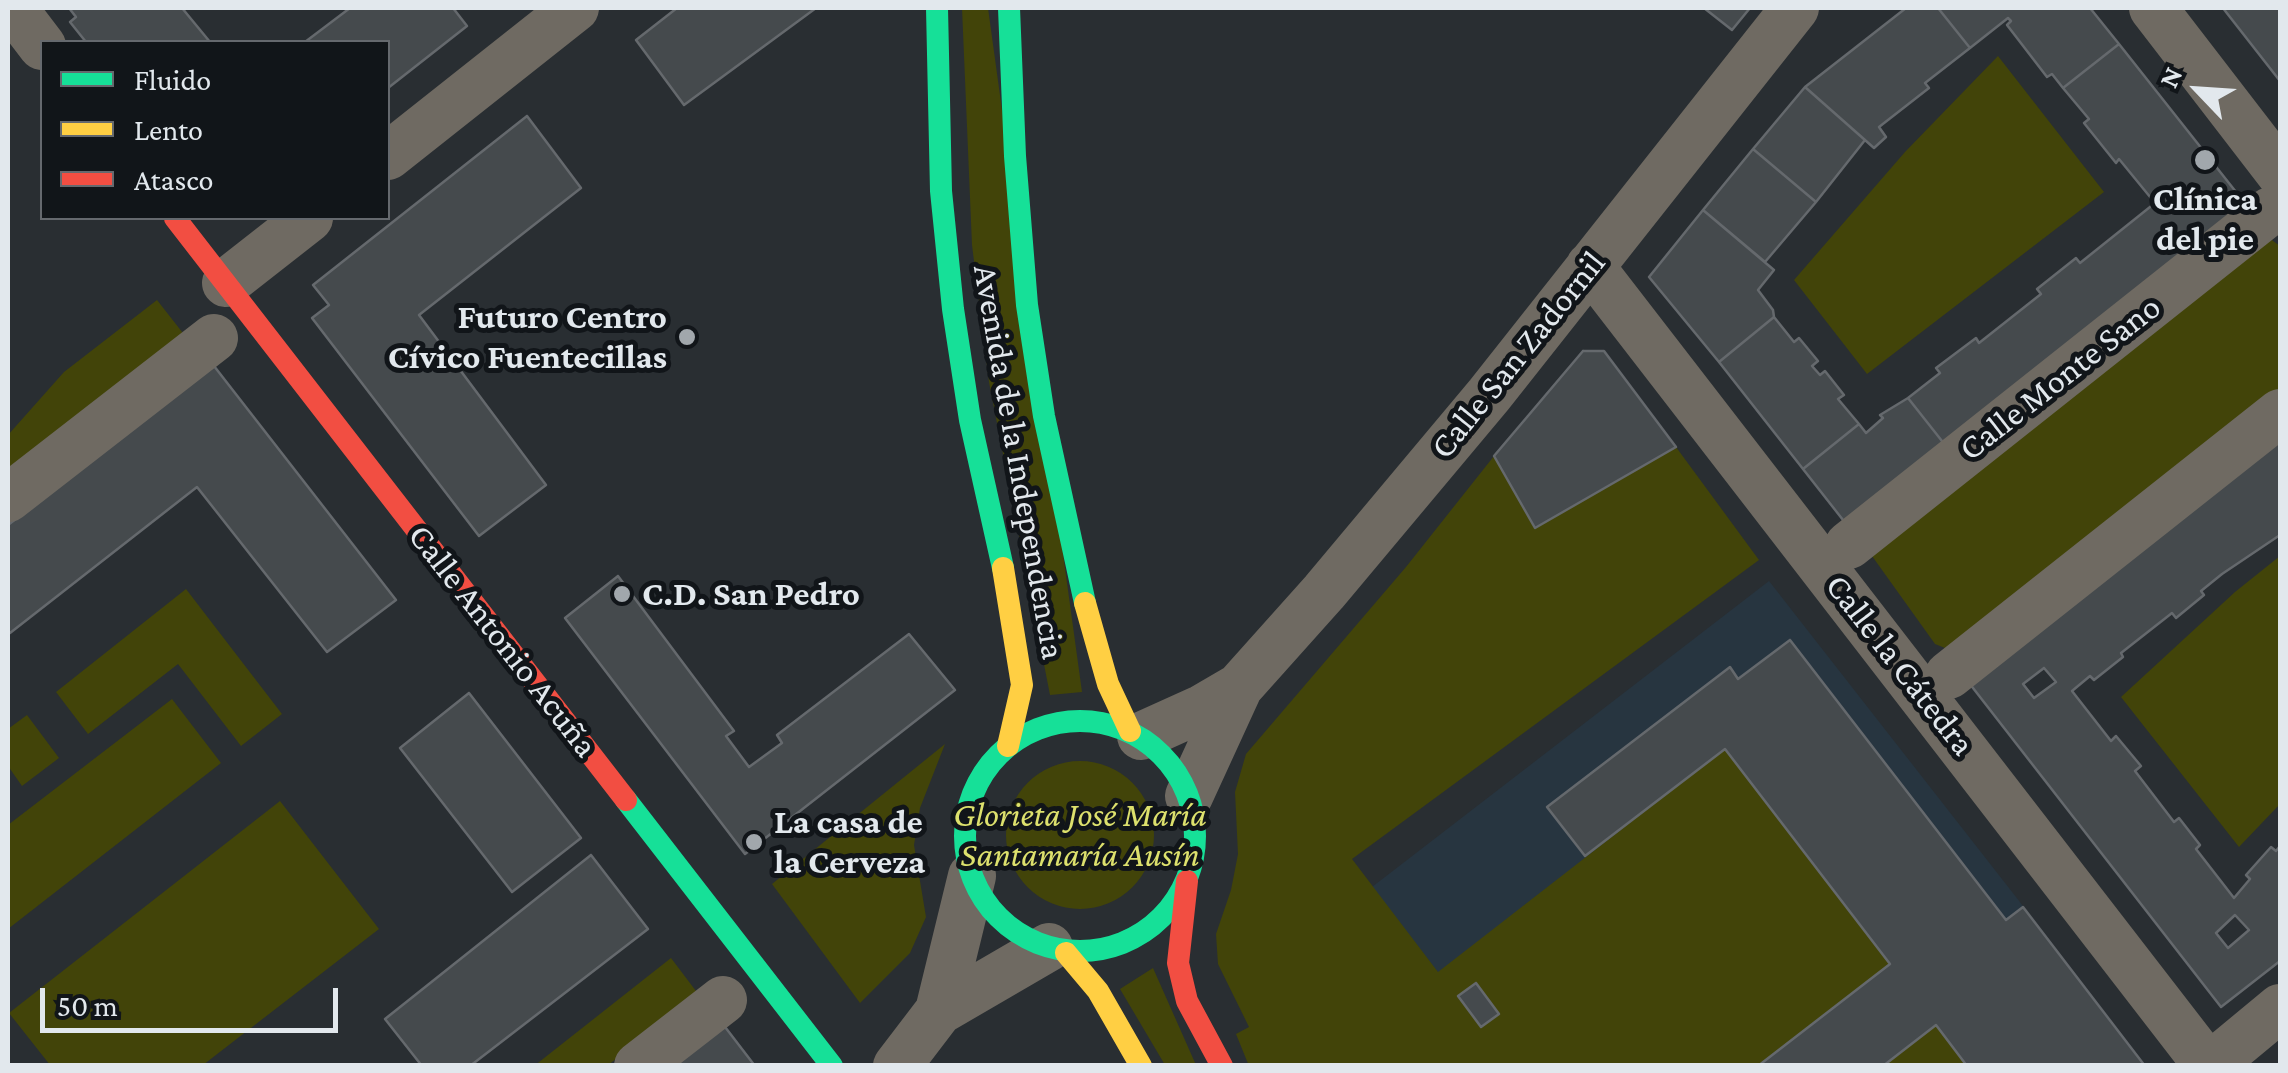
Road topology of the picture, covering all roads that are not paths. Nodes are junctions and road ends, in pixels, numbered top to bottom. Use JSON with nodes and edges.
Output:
{"nodes":[{"id":1,"x":13,"y":8,"type":"edge"},
{"id":2,"x":575,"y":8,"type":"edge"},
{"id":3,"x":936,"y":8,"type":"edge"},
{"id":4,"x":1009,"y":8,"type":"edge"},
{"id":5,"x":2153,"y":8,"type":"edge"},
{"id":6,"x":1795,"y":10,"type":"edge"},
{"id":7,"x":40,"y":43,"type":"edge"},
{"id":8,"x":390,"y":154,"type":"edge"},
{"id":9,"x":2275,"y":192,"type":"edge"},
{"id":10,"x":177,"y":220,"type":"edge"},
{"id":11,"x":306,"y":220,"type":"edge"},
{"id":12,"x":1590,"y":266,"type":"junction"},
{"id":13,"x":226,"y":283,"type":"junction"},
{"id":14,"x":214,"y":338,"type":"dead end"},
{"id":15,"x":2280,"y":413,"type":"edge"},
{"id":16,"x":8,"y":498,"type":"edge"},
{"id":17,"x":1849,"y":545,"type":"dead end"},
{"id":18,"x":1949,"y":676,"type":"dead end"},
{"id":19,"x":1238,"y":687,"type":"junction"},
{"id":20,"x":1135,"y":734,"type":"junction"},
{"id":21,"x":1008,"y":746,"type":"junction"},
{"id":22,"x":1189,"y":796,"type":"junction"},
{"id":23,"x":972,"y":876,"type":"junction"},
{"id":24,"x":1187,"y":882,"type":"junction"},
{"id":25,"x":1057,"y":950,"type":"junction"},
{"id":26,"x":723,"y":1000,"type":"dead end"},
{"id":27,"x":2280,"y":1008,"type":"edge"},
{"id":28,"x":939,"y":1011,"type":"junction"},
{"id":29,"x":638,"y":1066,"type":"edge"},
{"id":30,"x":832,"y":1066,"type":"edge"},
{"id":31,"x":897,"y":1066,"type":"edge"},
{"id":32,"x":1141,"y":1066,"type":"edge"},
{"id":33,"x":1222,"y":1066,"type":"edge"},
{"id":34,"x":2209,"y":1066,"type":"edge"}],
"edges":[{"from":1,"to":7,"type":"street"},
{"from":2,"to":8,"type":"street"},
{"from":3,"to":21,"type":"main road","name":"Avenida de la Independencia"},
{"from":4,"to":20,"type":"main road","name":"Avenida de la Independencia"},
{"from":5,"to":9,"type":"street"},
{"from":6,"to":12,"type":"street","name":"Calle San Zadornil"},
{"from":9,"to":17,"type":"street","name":"Calle Monte Sano"},
{"from":10,"to":13,"type":"main road","name":"Calle Antonio Acuña"},
{"from":11,"to":13,"type":"street"},
{"from":12,"to":19,"type":"street","name":"Calle San Zadornil"},
{"from":12,"to":34,"type":"street","name":"Calle la Cátedra"},
{"from":13,"to":30,"type":"main road","name":"Calle Antonio Acuña"},
{"from":14,"to":16,"type":"street"},
{"from":15,"to":18,"type":"street"},
{"from":19,"to":20,"type":"street","name":"Calle San Zadornil"},
{"from":19,"to":22,"type":"street","name":"Calle San Zadornil"},
{"from":20,"to":21,"type":"main road"},
{"from":20,"to":22,"type":"main road"},
{"from":21,"to":23,"type":"main road"},
{"from":22,"to":24,"type":"main road"},
{"from":23,"to":25,"type":"main road"},
{"from":23,"to":28,"type":"street"},
{"from":24,"to":25,"type":"main road"},
{"from":24,"to":33,"type":"main road"},
{"from":25,"to":28,"type":"street"},
{"from":25,"to":32,"type":"main road"},
{"from":26,"to":29,"type":"street"},
{"from":27,"to":34,"type":"street"},
{"from":28,"to":31,"type":"street"}]}
